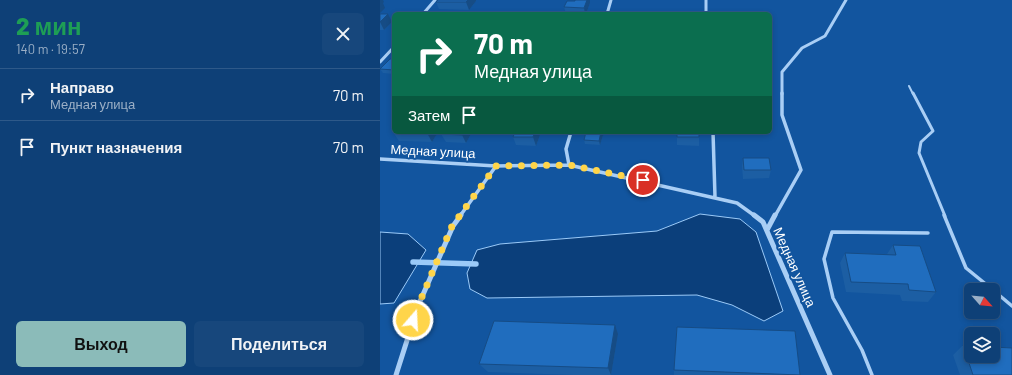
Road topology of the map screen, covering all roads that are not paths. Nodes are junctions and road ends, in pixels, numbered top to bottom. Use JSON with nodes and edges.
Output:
{"nodes":[{"id":1,"x":435,"y":0,"type":"edge"},
{"id":2,"x":611,"y":0,"type":"edge"},
{"id":3,"x":706,"y":0,"type":"edge"},
{"id":4,"x":846,"y":0,"type":"edge"},
{"id":5,"x":425,"y":12,"type":"edge"},
{"id":6,"x":608,"y":12,"type":"edge"},
{"id":7,"x":706,"y":12,"type":"edge"},
{"id":8,"x":392,"y":48,"type":"edge"},
{"id":9,"x":380,"y":62,"type":"edge"},
{"id":10,"x":909,"y":86,"type":"dead end"},
{"id":11,"x":570,"y":134,"type":"edge"},
{"id":12,"x":713,"y":134,"type":"edge"},
{"id":13,"x":380,"y":159,"type":"edge"},
{"id":14,"x":569,"y":165,"type":"junction"},
{"id":15,"x":496,"y":166,"type":"junction"},
{"id":16,"x":715,"y":197,"type":"junction"},
{"id":17,"x":767,"y":230,"type":"junction"},
{"id":18,"x":928,"y":233,"type":"dead end"},
{"id":19,"x":984,"y":283,"type":"edge"},
{"id":20,"x":1000,"y":296,"type":"edge"},
{"id":21,"x":1012,"y":306,"type":"edge"},
{"id":22,"x":396,"y":375,"type":"edge"},
{"id":23,"x":830,"y":375,"type":"edge"},
{"id":24,"x":872,"y":375,"type":"edge"}],
"edges":[{"from":1,"to":5,"type":"street"},
{"from":2,"to":6,"type":"street"},
{"from":3,"to":7,"type":"street"},
{"from":4,"to":17,"type":"street"},
{"from":8,"to":9,"type":"street"},
{"from":10,"to":19,"type":"lane"},
{"from":11,"to":14,"type":"street"},
{"from":12,"to":16,"type":"street"},
{"from":13,"to":15,"type":"street","name":"Медная улица"},
{"from":14,"to":15,"type":"street","name":"Медная улица"},
{"from":14,"to":16,"type":"street","name":"Медная улица"},
{"from":15,"to":22,"type":"street"},
{"from":16,"to":17,"type":"street","name":"Медная улица"},
{"from":17,"to":23,"type":"street","name":"Медная улица"},
{"from":18,"to":24,"type":"lane"},
{"from":20,"to":21,"type":"lane"}]}
